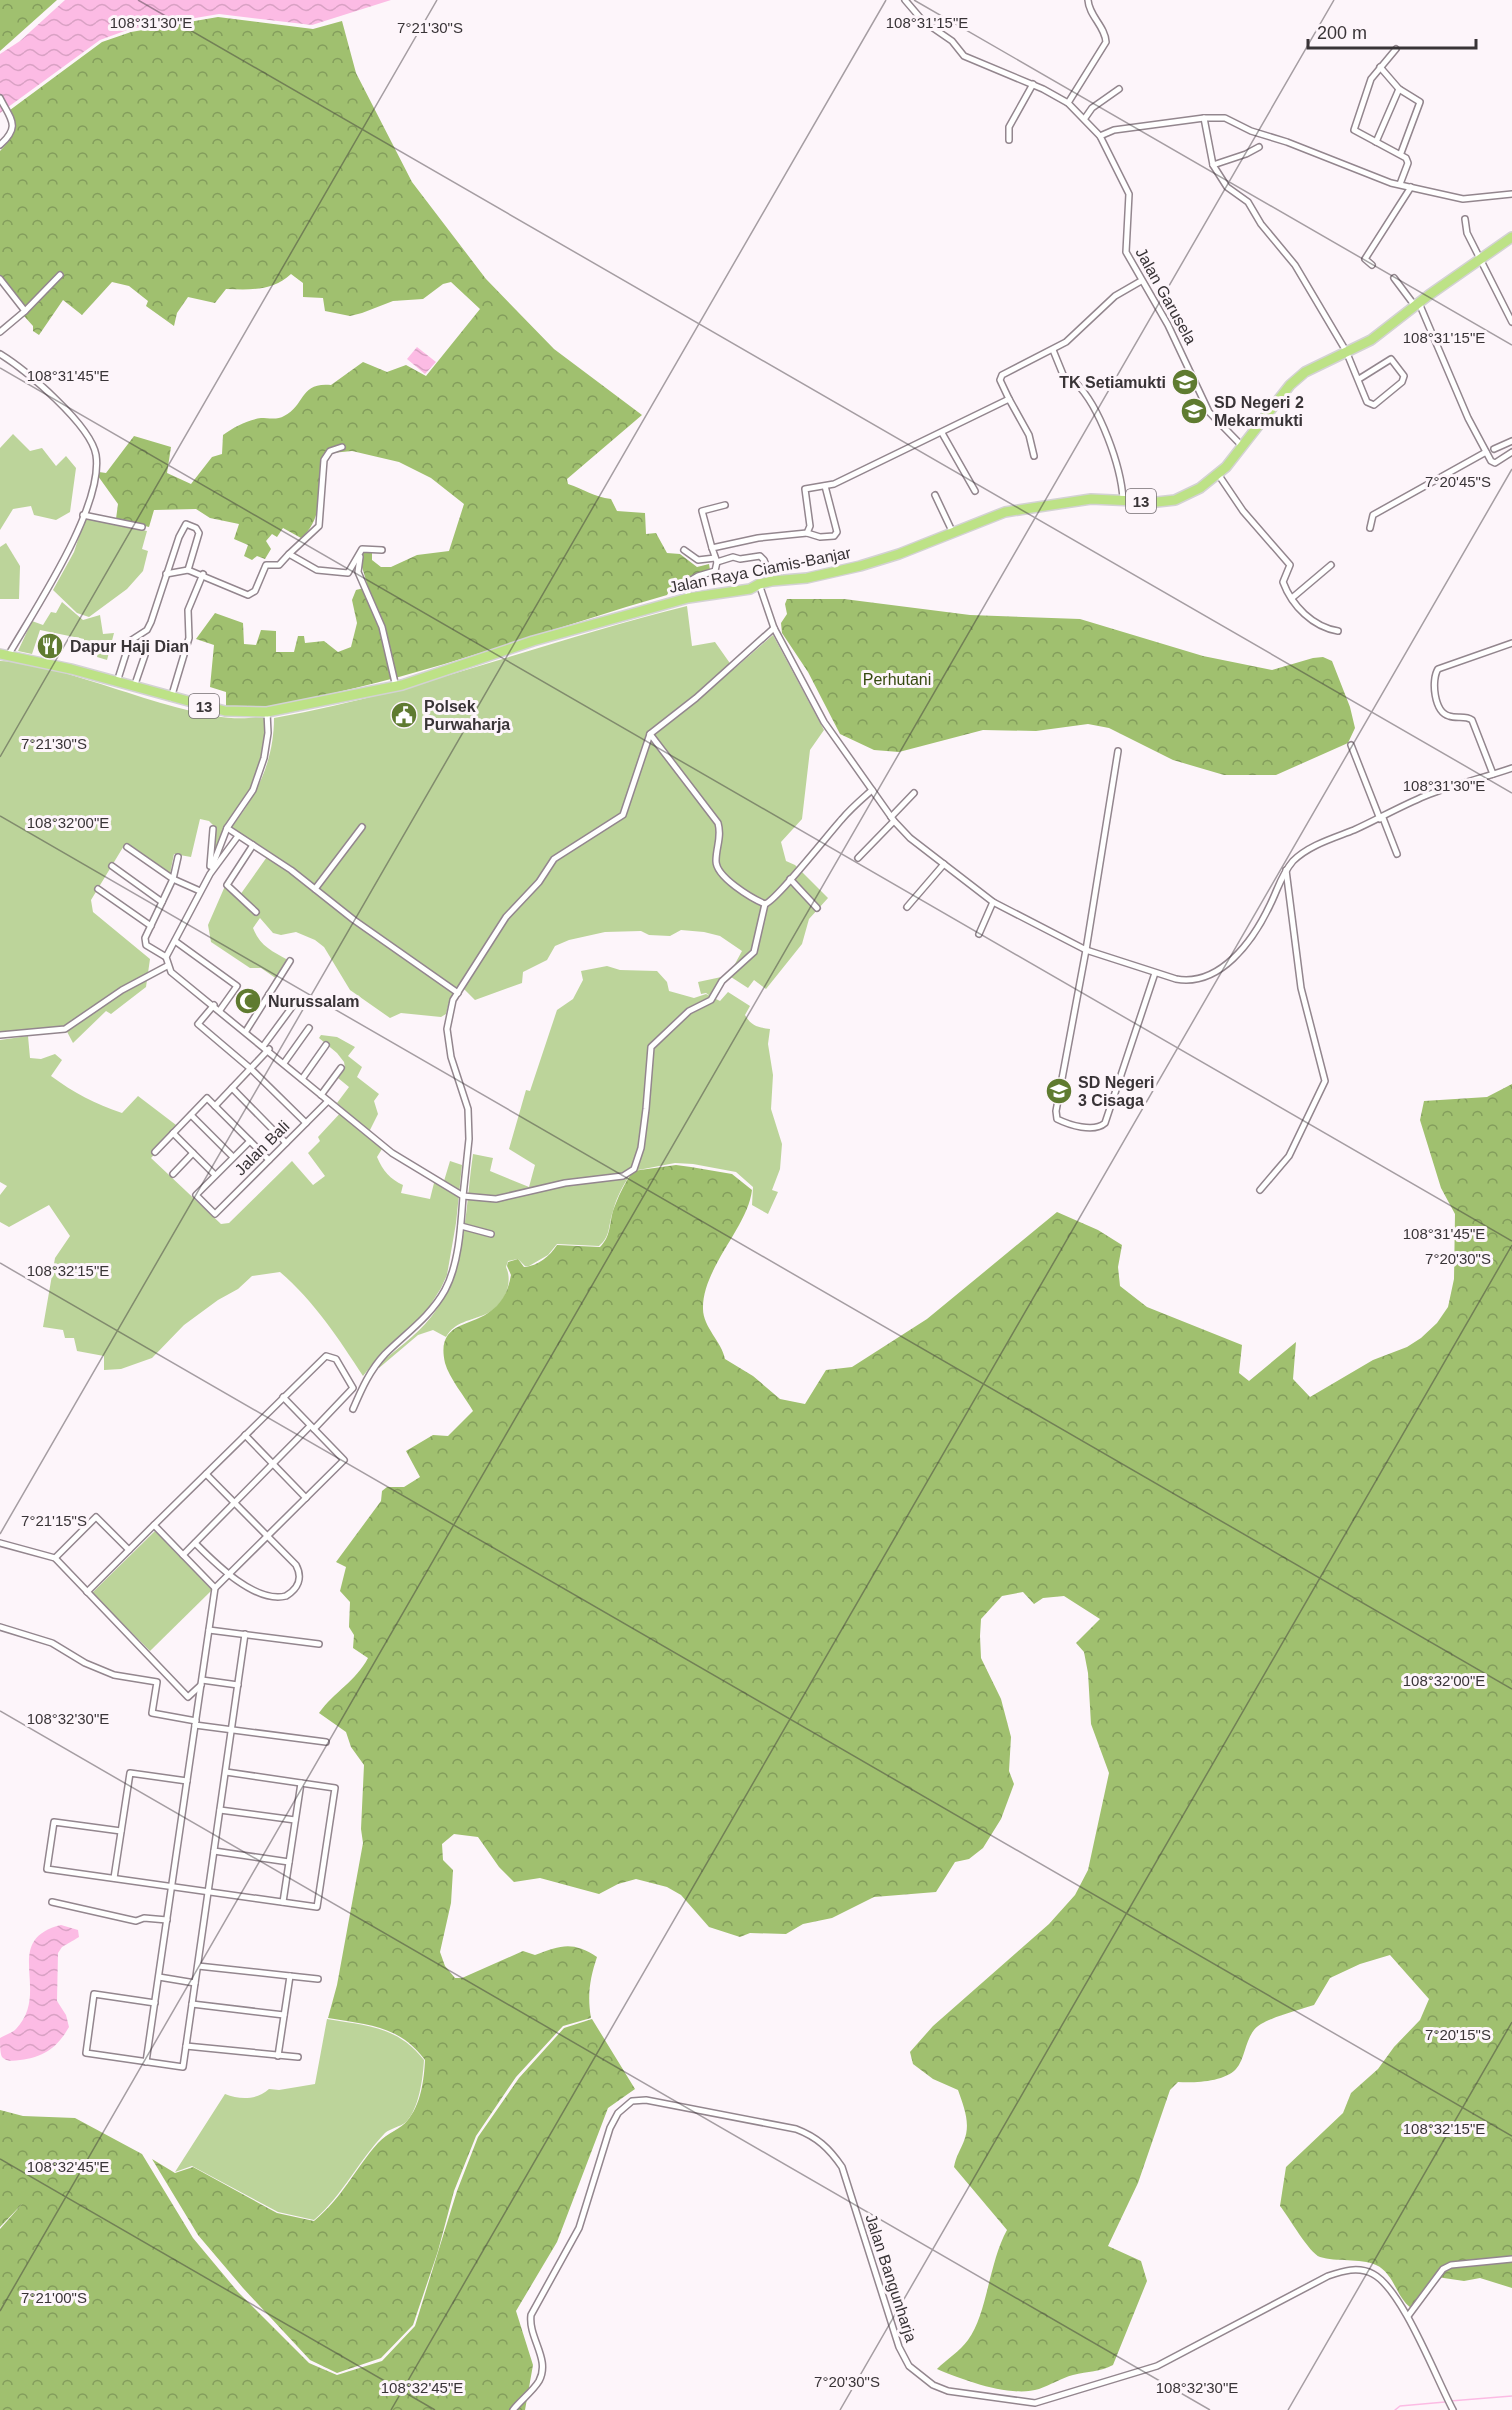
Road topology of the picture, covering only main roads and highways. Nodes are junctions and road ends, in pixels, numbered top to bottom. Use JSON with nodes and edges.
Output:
{"nodes":[{"id":1,"x":1512,"y":237,"type":"edge"},
{"id":2,"x":5,"y":654,"type":"edge"}],
"edges":[{"from":1,"to":2,"type":"highway","name":"Jalan Raya Ciamis-Banjar","number":"13"}]}
